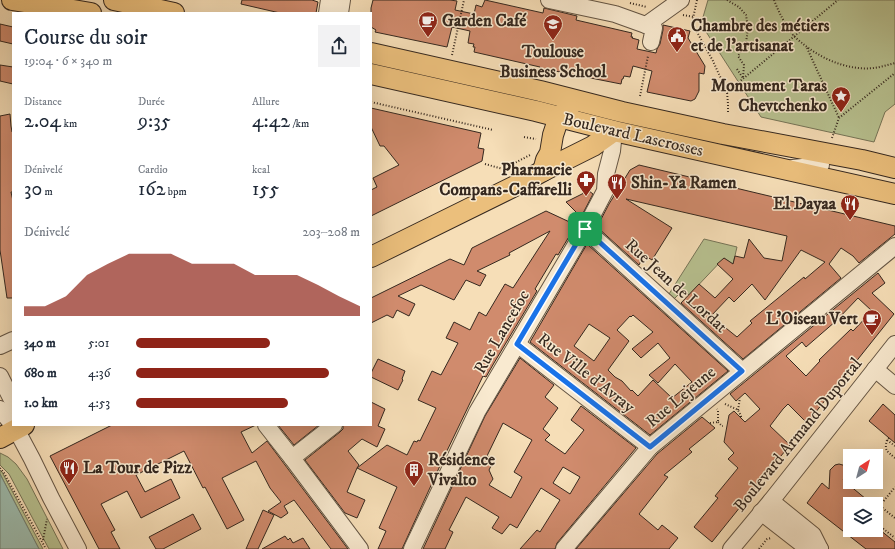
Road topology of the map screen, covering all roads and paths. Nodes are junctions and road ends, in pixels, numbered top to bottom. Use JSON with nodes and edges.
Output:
{"nodes":[{"id":1,"x":12,"y":0,"type":"edge"},
{"id":2,"x":114,"y":0,"type":"edge"},
{"id":3,"x":329,"y":0,"type":"edge"},
{"id":4,"x":342,"y":0,"type":"edge"},
{"id":5,"x":464,"y":0,"type":"edge"},
{"id":6,"x":549,"y":0,"type":"edge"},
{"id":7,"x":681,"y":0,"type":"edge"},
{"id":8,"x":697,"y":0,"type":"edge"},
{"id":9,"x":727,"y":0,"type":"edge"},
{"id":10,"x":774,"y":0,"type":"edge"},
{"id":11,"x":838,"y":0,"type":"edge"},
{"id":12,"x":85,"y":12,"type":"edge"},
{"id":13,"x":169,"y":12,"type":"edge"},
{"id":14,"x":326,"y":12,"type":"edge"},
{"id":15,"x":340,"y":12,"type":"edge"},
{"id":16,"x":646,"y":25,"type":"junction"},
{"id":17,"x":794,"y":37,"type":"junction"},
{"id":18,"x":651,"y":42,"type":"joint"},
{"id":19,"x":806,"y":47,"type":"junction"},
{"id":20,"x":372,"y":53,"type":"edge"},
{"id":21,"x":452,"y":55,"type":"dead end"},
{"id":22,"x":895,"y":63,"type":"edge"},
{"id":23,"x":737,"y":69,"type":"dead end"},
{"id":24,"x":895,"y":73,"type":"edge"},
{"id":25,"x":372,"y":74,"type":"edge"},
{"id":26,"x":743,"y":78,"type":"junction"},
{"id":27,"x":727,"y":92,"type":"junction"},
{"id":28,"x":640,"y":96,"type":"dead end"},
{"id":29,"x":578,"y":101,"type":"junction"},
{"id":30,"x":372,"y":102,"type":"edge"},
{"id":31,"x":608,"y":108,"type":"junction"},
{"id":32,"x":728,"y":114,"type":"dead end"},
{"id":33,"x":559,"y":117,"type":"junction"},
{"id":34,"x":839,"y":118,"type":"junction"},
{"id":35,"x":493,"y":130,"type":"dead end"},
{"id":36,"x":614,"y":131,"type":"junction"},
{"id":37,"x":524,"y":137,"type":"dead end"},
{"id":38,"x":832,"y":138,"type":"dead end"},
{"id":39,"x":539,"y":140,"type":"dead end"},
{"id":40,"x":535,"y":152,"type":"dead end"},
{"id":41,"x":485,"y":164,"type":"dead end"},
{"id":42,"x":821,"y":165,"type":"dead end"},
{"id":43,"x":895,"y":168,"type":"edge"},
{"id":44,"x":782,"y":169,"type":"junction"},
{"id":45,"x":543,"y":171,"type":"junction"},
{"id":46,"x":895,"y":194,"type":"edge"},
{"id":47,"x":585,"y":229,"type":"junction"},
{"id":48,"x":895,"y":246,"type":"edge"},
{"id":49,"x":372,"y":258,"type":"edge"},
{"id":50,"x":12,"y":340,"type":"edge"},
{"id":51,"x":517,"y":344,"type":"junction"},
{"id":52,"x":895,"y":344,"type":"edge"},
{"id":53,"x":0,"y":346,"type":"edge"},
{"id":54,"x":875,"y":369,"type":"junction"},
{"id":55,"x":742,"y":371,"type":"junction"},
{"id":56,"x":0,"y":376,"type":"edge"},
{"id":57,"x":895,"y":386,"type":"edge"},
{"id":58,"x":712,"y":395,"type":"junction"},
{"id":59,"x":740,"y":398,"type":"dead end"},
{"id":60,"x":12,"y":400,"type":"edge"},
{"id":61,"x":0,"y":409,"type":"edge"},
{"id":62,"x":738,"y":410,"type":"junction"},
{"id":63,"x":741,"y":418,"type":"dead end"},
{"id":64,"x":718,"y":422,"type":"dead end"},
{"id":65,"x":267,"y":426,"type":"edge"},
{"id":66,"x":333,"y":426,"type":"edge"},
{"id":67,"x":722,"y":426,"type":"dead end"},
{"id":68,"x":14,"y":429,"type":"edge"},
{"id":69,"x":895,"y":446,"type":"edge"},
{"id":70,"x":650,"y":447,"type":"junction"},
{"id":71,"x":292,"y":458,"type":"junction"},
{"id":72,"x":895,"y":458,"type":"edge"},
{"id":73,"x":0,"y":468,"type":"edge"},
{"id":74,"x":895,"y":487,"type":"edge"},
{"id":75,"x":883,"y":502,"type":"edge"},
{"id":76,"x":766,"y":506,"type":"junction"},
{"id":77,"x":883,"y":508,"type":"edge"},
{"id":78,"x":895,"y":518,"type":"edge"},
{"id":79,"x":883,"y":529,"type":"edge"},
{"id":80,"x":776,"y":537,"type":"dead end"},
{"id":81,"x":895,"y":538,"type":"edge"},
{"id":82,"x":802,"y":547,"type":"edge"},
{"id":83,"x":46,"y":549,"type":"edge"},
{"id":84,"x":78,"y":549,"type":"edge"},
{"id":85,"x":360,"y":549,"type":"edge"},
{"id":86,"x":412,"y":549,"type":"edge"},
{"id":87,"x":564,"y":549,"type":"edge"},
{"id":88,"x":731,"y":549,"type":"edge"},
{"id":89,"x":759,"y":549,"type":"edge"},
{"id":90,"x":820,"y":549,"type":"edge"}],
"edges":[{"from":1,"to":12,"type":"main road"},
{"from":2,"to":13,"type":"main road"},
{"from":3,"to":14,"type":"street"},
{"from":4,"to":15,"type":"street"},
{"from":5,"to":21,"type":"path"},
{"from":6,"to":16,"type":"street"},
{"from":7,"to":16,"type":"street"},
{"from":8,"to":27,"type":"path"},
{"from":9,"to":26,"type":"path"},
{"from":10,"to":17,"type":"path"},
{"from":11,"to":17,"type":"path"},
{"from":16,"to":18,"type":"street"},
{"from":17,"to":19,"type":"path"},
{"from":17,"to":26,"type":"path"},
{"from":18,"to":28,"type":"path"},
{"from":19,"to":22,"type":"path"},
{"from":19,"to":34,"type":"path"},
{"from":20,"to":29,"type":"main road","name":"Boulevard Lascrosses"},
{"from":23,"to":26,"type":"path"},
{"from":24,"to":34,"type":"path"},
{"from":25,"to":33,"type":"main road","name":"Boulevard Lascrosses"},
{"from":26,"to":27,"type":"path"},
{"from":27,"to":32,"type":"path"},
{"from":29,"to":31,"type":"main road","name":"Boulevard Lascrosses"},
{"from":29,"to":33,"type":"main road"},
{"from":30,"to":35,"type":"path"},
{"from":31,"to":36,"type":"main road"},
{"from":31,"to":43,"type":"main road","name":"Boulevard Lascrosses"},
{"from":33,"to":36,"type":"main road","name":"Boulevard Lascrosses"},
{"from":33,"to":45,"type":"main road"},
{"from":34,"to":38,"type":"path"},
{"from":36,"to":44,"type":"main road","name":"Boulevard Lascrosses"},
{"from":36,"to":45,"type":"main road"},
{"from":36,"to":47,"type":"street","name":"Rue Lancefoc"},
{"from":37,"to":39,"type":"path"},
{"from":40,"to":41,"type":"path"},
{"from":42,"to":44,"type":"street"},
{"from":44,"to":46,"type":"main road","name":"Boulevard Lascrosses"},
{"from":45,"to":49,"type":"main road"},
{"from":47,"to":51,"type":"street","name":"Rue Lancefoc"},
{"from":47,"to":55,"type":"street","name":"Rue Jean de Lordat"},
{"from":48,"to":55,"type":"street","name":"Rue Lejeune"},
{"from":50,"to":53,"type":"street"},
{"from":51,"to":70,"type":"street","name":"Rue Ville d'Avray"},
{"from":51,"to":86,"type":"street","name":"Rue Lancefoc"},
{"from":52,"to":54,"type":"street","name":"Boulevard Armand Duportal"},
{"from":54,"to":57,"type":"street"},
{"from":54,"to":76,"type":"street","name":"Boulevard Armand Duportal"},
{"from":55,"to":58,"type":"street","name":"Rue Lejeune"},
{"from":56,"to":60,"type":"street"},
{"from":58,"to":62,"type":"path"},
{"from":58,"to":70,"type":"street","name":"Rue Lejeune"},
{"from":59,"to":62,"type":"path"},
{"from":61,"to":68,"type":"street"},
{"from":62,"to":63,"type":"path"},
{"from":64,"to":67,"type":"path"},
{"from":65,"to":71,"type":"street"},
{"from":66,"to":71,"type":"street"},
{"from":68,"to":84,"type":"street"},
{"from":69,"to":72,"type":"path"},
{"from":70,"to":87,"type":"street","name":"Rue Lejeune"},
{"from":71,"to":85,"type":"street"},
{"from":73,"to":83,"type":"path"},
{"from":74,"to":75,"type":"path"},
{"from":76,"to":82,"type":"street"},
{"from":76,"to":88,"type":"street","name":"Boulevard Armand Duportal"},
{"from":76,"to":90,"type":"street"},
{"from":77,"to":78,"type":"path"},
{"from":79,"to":81,"type":"path"},
{"from":80,"to":89,"type":"path"},
{"from":82,"to":90,"type":"street"}]}
